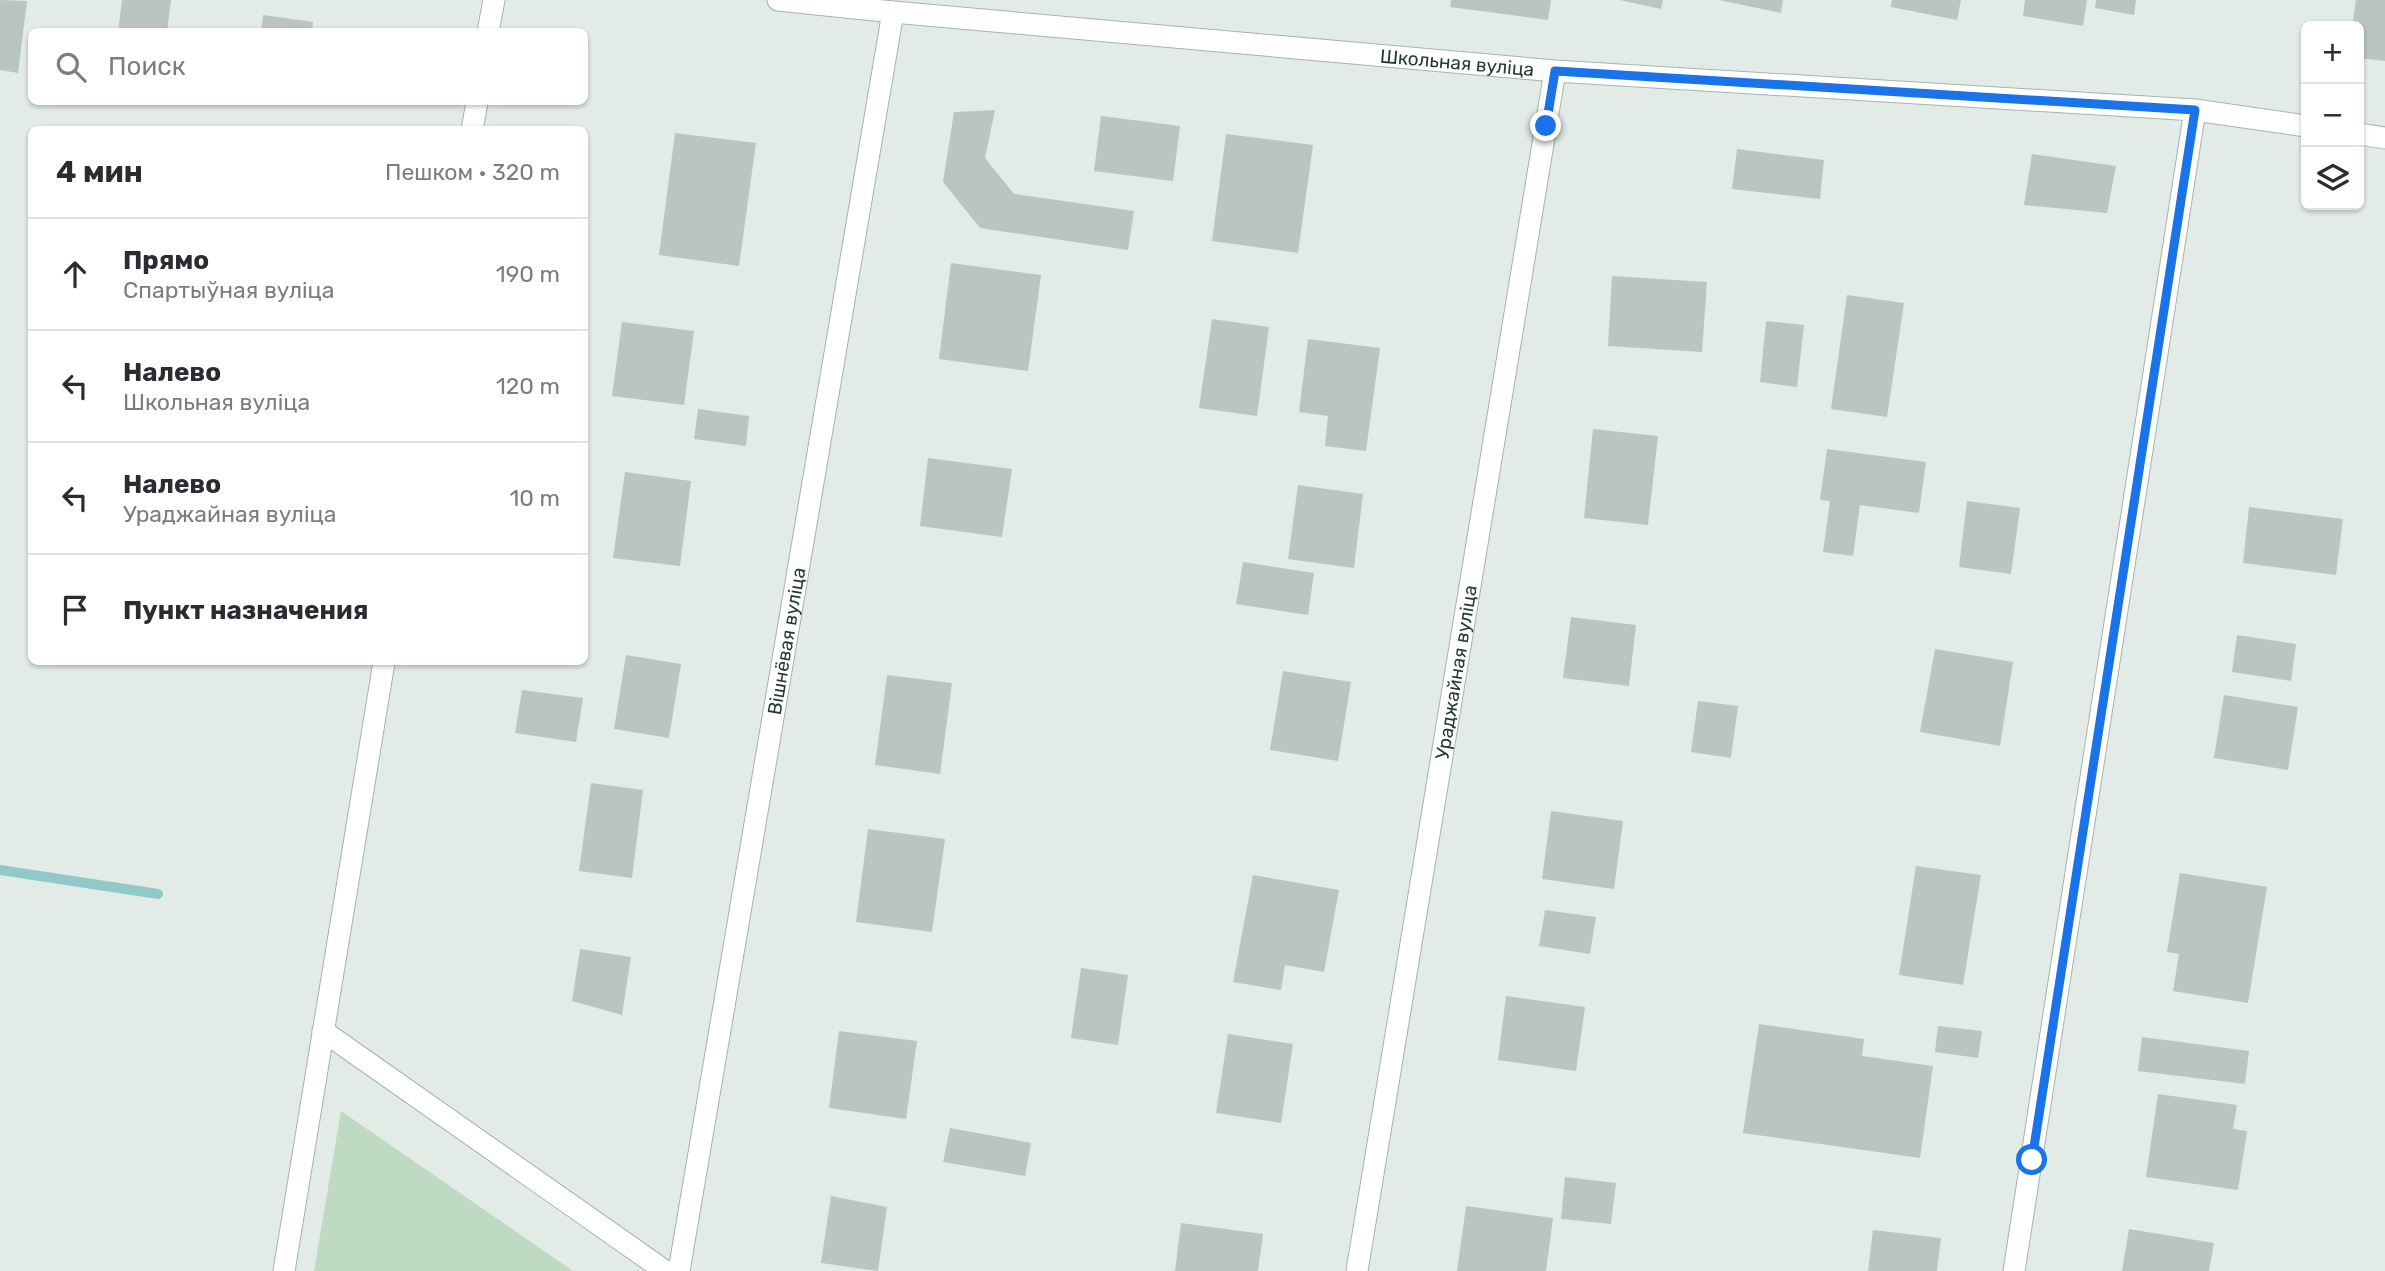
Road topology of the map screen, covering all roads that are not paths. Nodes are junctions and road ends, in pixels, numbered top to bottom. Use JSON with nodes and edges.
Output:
{"nodes":[{"id":1,"x":494,"y":0,"type":"edge"},
{"id":2,"x":778,"y":0,"type":"edge"},
{"id":3,"x":893,"y":12,"type":"junction"},
{"id":4,"x":489,"y":28,"type":"edge"},
{"id":5,"x":1555,"y":71,"type":"junction"},
{"id":6,"x":476,"y":105,"type":"edge"},
{"id":7,"x":2195,"y":110,"type":"junction"},
{"id":8,"x":2301,"y":125,"type":"edge"},
{"id":9,"x":473,"y":126,"type":"edge"},
{"id":10,"x":2364,"y":135,"type":"edge"},
{"id":11,"x":2385,"y":138,"type":"edge"},
{"id":12,"x":384,"y":665,"type":"edge"},
{"id":13,"x":323,"y":1031,"type":"junction"},
{"id":14,"x":284,"y":1271,"type":"edge"},
{"id":15,"x":665,"y":1271,"type":"edge"},
{"id":16,"x":679,"y":1271,"type":"edge"},
{"id":17,"x":1357,"y":1271,"type":"edge"},
{"id":18,"x":2014,"y":1271,"type":"edge"}],
"edges":[{"from":1,"to":4,"type":"street"},
{"from":2,"to":3,"type":"street","name":"Школьная вуліца"},
{"from":3,"to":5,"type":"street","name":"Школьная вуліца"},
{"from":3,"to":16,"type":"street","name":"Вішнёвая вуліца"},
{"from":5,"to":7,"type":"street","name":"Школьная вуліца"},
{"from":5,"to":17,"type":"street","name":"Ураджайная вуліца"},
{"from":6,"to":9,"type":"street"},
{"from":7,"to":8,"type":"street","name":"Школьная вуліца"},
{"from":7,"to":18,"type":"street"},
{"from":10,"to":11,"type":"street"},
{"from":12,"to":13,"type":"street"},
{"from":13,"to":14,"type":"street"},
{"from":13,"to":15,"type":"street"}]}
